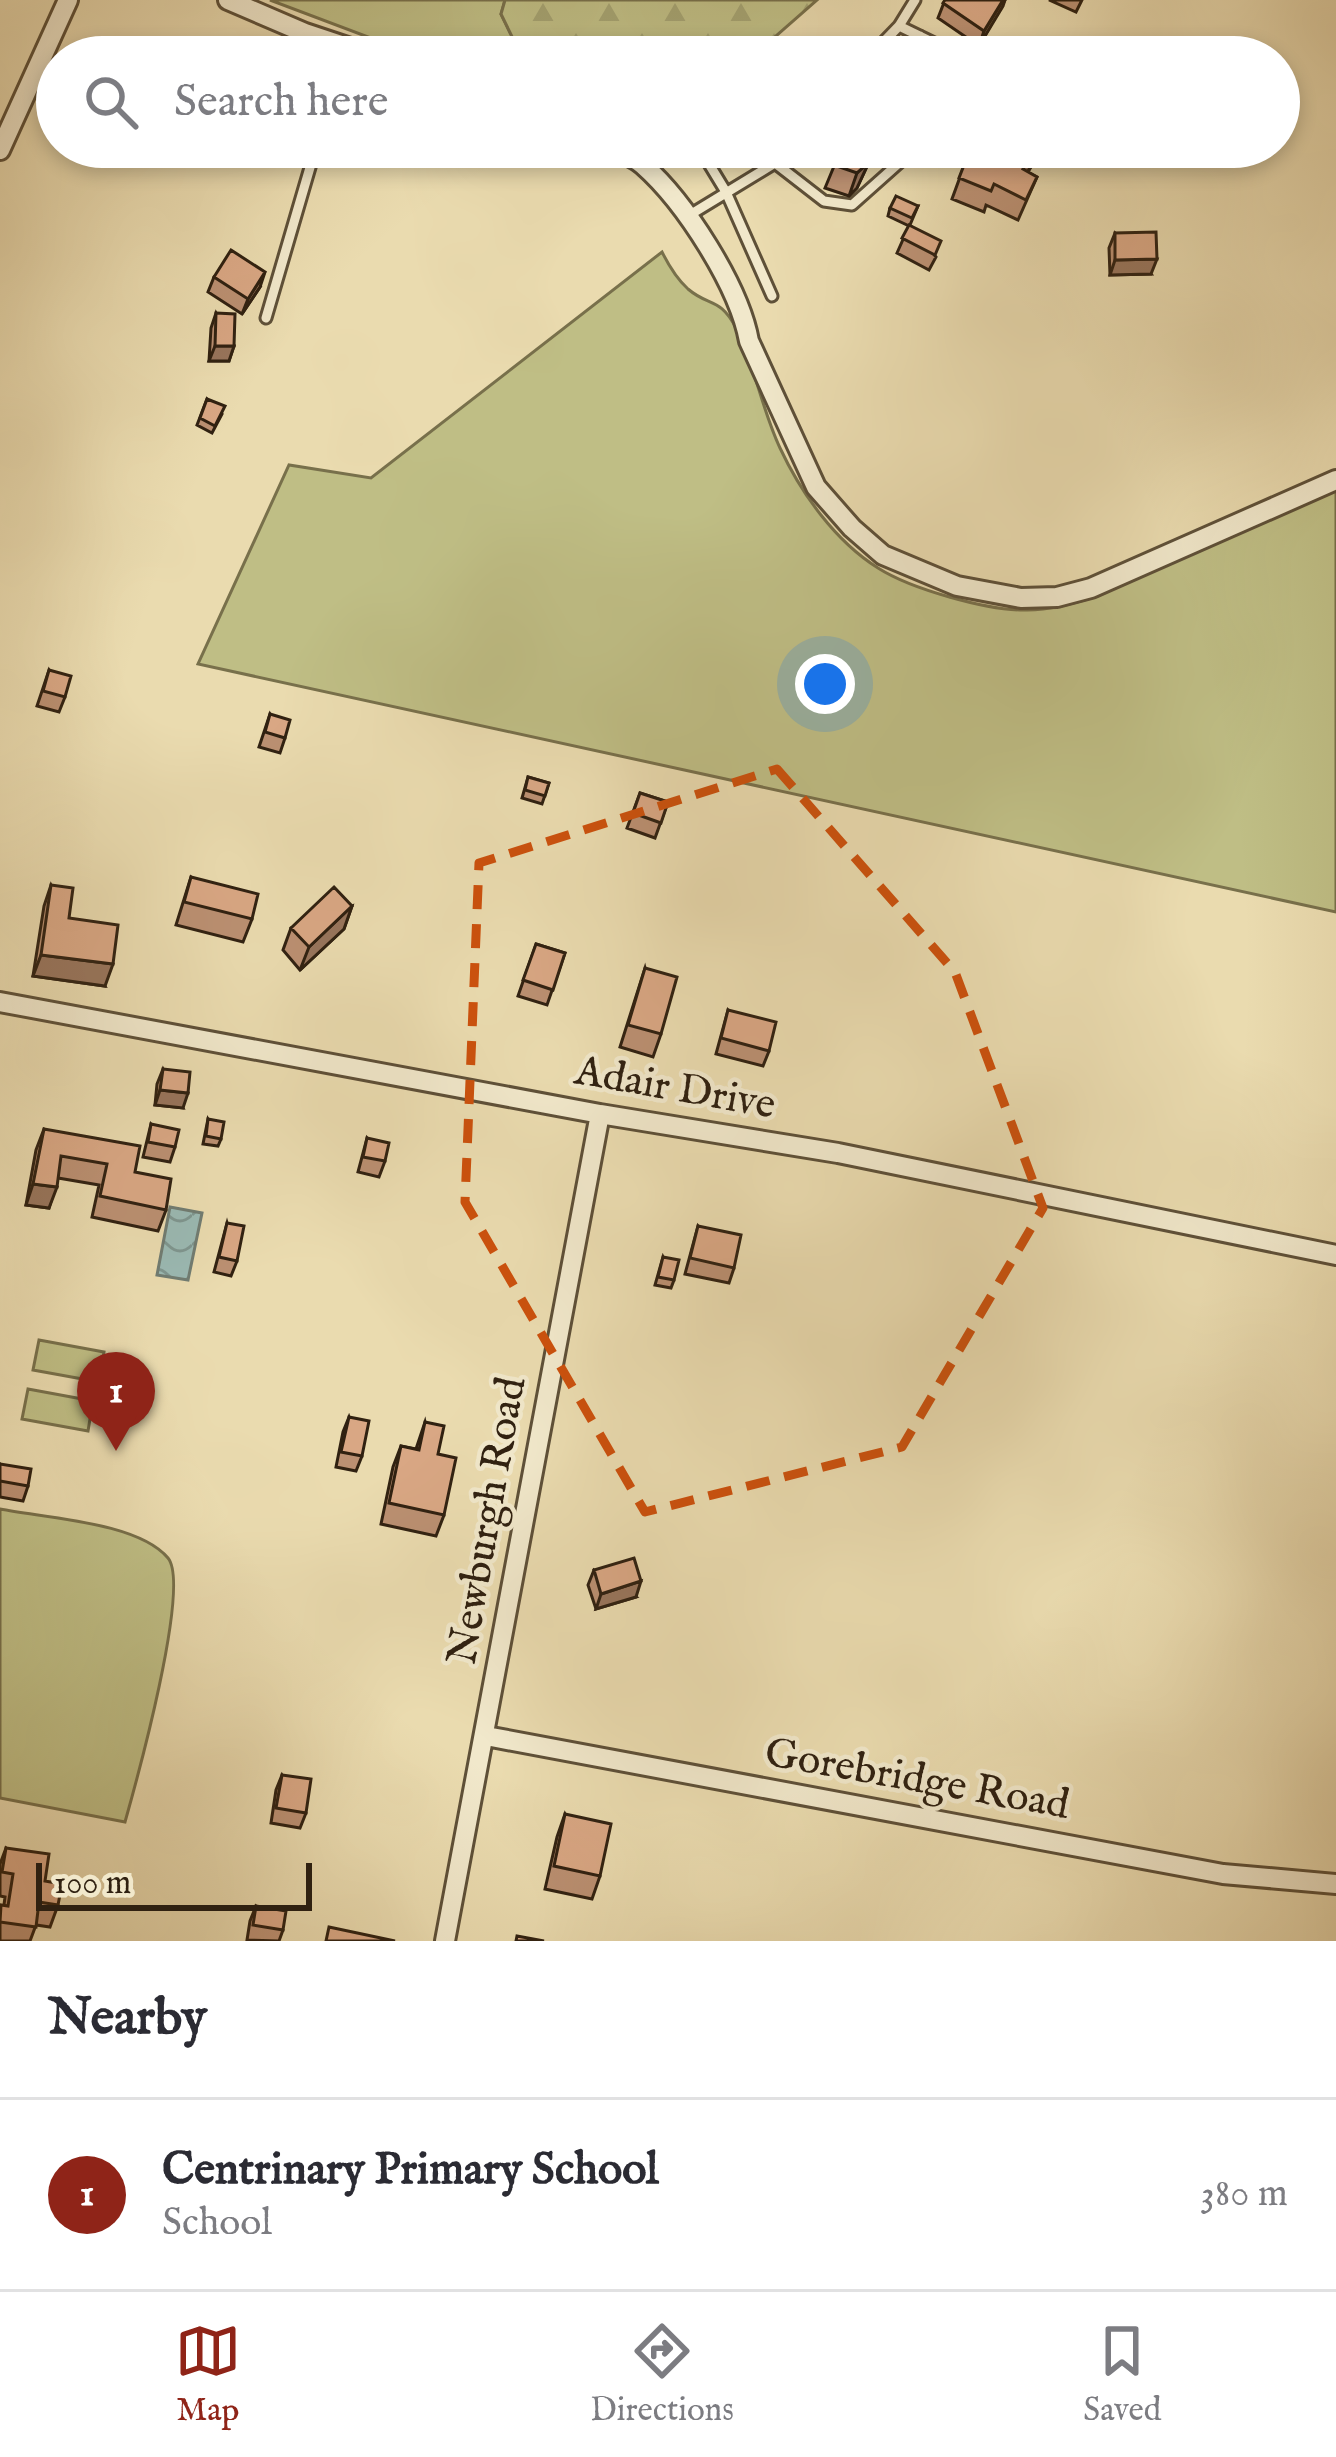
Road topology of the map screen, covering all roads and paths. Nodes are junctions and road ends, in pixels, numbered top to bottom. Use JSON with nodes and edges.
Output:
{"nodes":[{"id":1,"x":68,"y":0,"type":"edge"},
{"id":2,"x":228,"y":0,"type":"edge"},
{"id":3,"x":915,"y":0,"type":"edge"},
{"id":4,"x":899,"y":26,"type":"junction"},
{"id":5,"x":305,"y":33,"type":"junction"},
{"id":6,"x":52,"y":36,"type":"edge"},
{"id":7,"x":306,"y":36,"type":"edge"},
{"id":8,"x":314,"y":36,"type":"edge"},
{"id":9,"x":889,"y":36,"type":"edge"},
{"id":10,"x":918,"y":36,"type":"edge"},
{"id":11,"x":36,"y":71,"type":"edge"},
{"id":12,"x":0,"y":150,"type":"edge"},
{"id":13,"x":310,"y":168,"type":"edge"},
{"id":14,"x":645,"y":168,"type":"edge"},
{"id":15,"x":711,"y":168,"type":"edge"},
{"id":16,"x":767,"y":168,"type":"edge"},
{"id":17,"x":781,"y":168,"type":"edge"},
{"id":18,"x":893,"y":168,"type":"edge"},
{"id":19,"x":726,"y":192,"type":"junction"},
{"id":20,"x":688,"y":216,"type":"junction"},
{"id":21,"x":772,"y":296,"type":"dead end"},
{"id":22,"x":266,"y":318,"type":"dead end"},
{"id":23,"x":1336,"y":480,"type":"edge"},
{"id":24,"x":0,"y":1002,"type":"edge"},
{"id":25,"x":600,"y":1114,"type":"junction"},
{"id":26,"x":1336,"y":1255,"type":"edge"},
{"id":27,"x":486,"y":1736,"type":"junction"},
{"id":28,"x":1336,"y":1884,"type":"edge"},
{"id":29,"x":445,"y":1941,"type":"edge"}],
"edges":[{"from":1,"to":6,"type":"street"},
{"from":2,"to":5,"type":"street"},
{"from":3,"to":4,"type":"lane"},
{"from":4,"to":9,"type":"lane"},
{"from":4,"to":10,"type":"lane"},
{"from":5,"to":7,"type":"lane"},
{"from":5,"to":8,"type":"street"},
{"from":11,"to":12,"type":"street"},
{"from":13,"to":22,"type":"lane"},
{"from":14,"to":20,"type":"street"},
{"from":15,"to":19,"type":"lane"},
{"from":16,"to":19,"type":"lane"},
{"from":17,"to":18,"type":"lane"},
{"from":19,"to":20,"type":"lane"},
{"from":19,"to":21,"type":"lane"},
{"from":20,"to":23,"type":"street"},
{"from":24,"to":25,"type":"street","name":"Adair Drive"},
{"from":25,"to":26,"type":"street","name":"Adair Drive"},
{"from":25,"to":27,"type":"street","name":"Newburgh Road"},
{"from":27,"to":28,"type":"street","name":"Gorebridge Road"},
{"from":27,"to":29,"type":"street","name":"Newburgh Road"}]}
